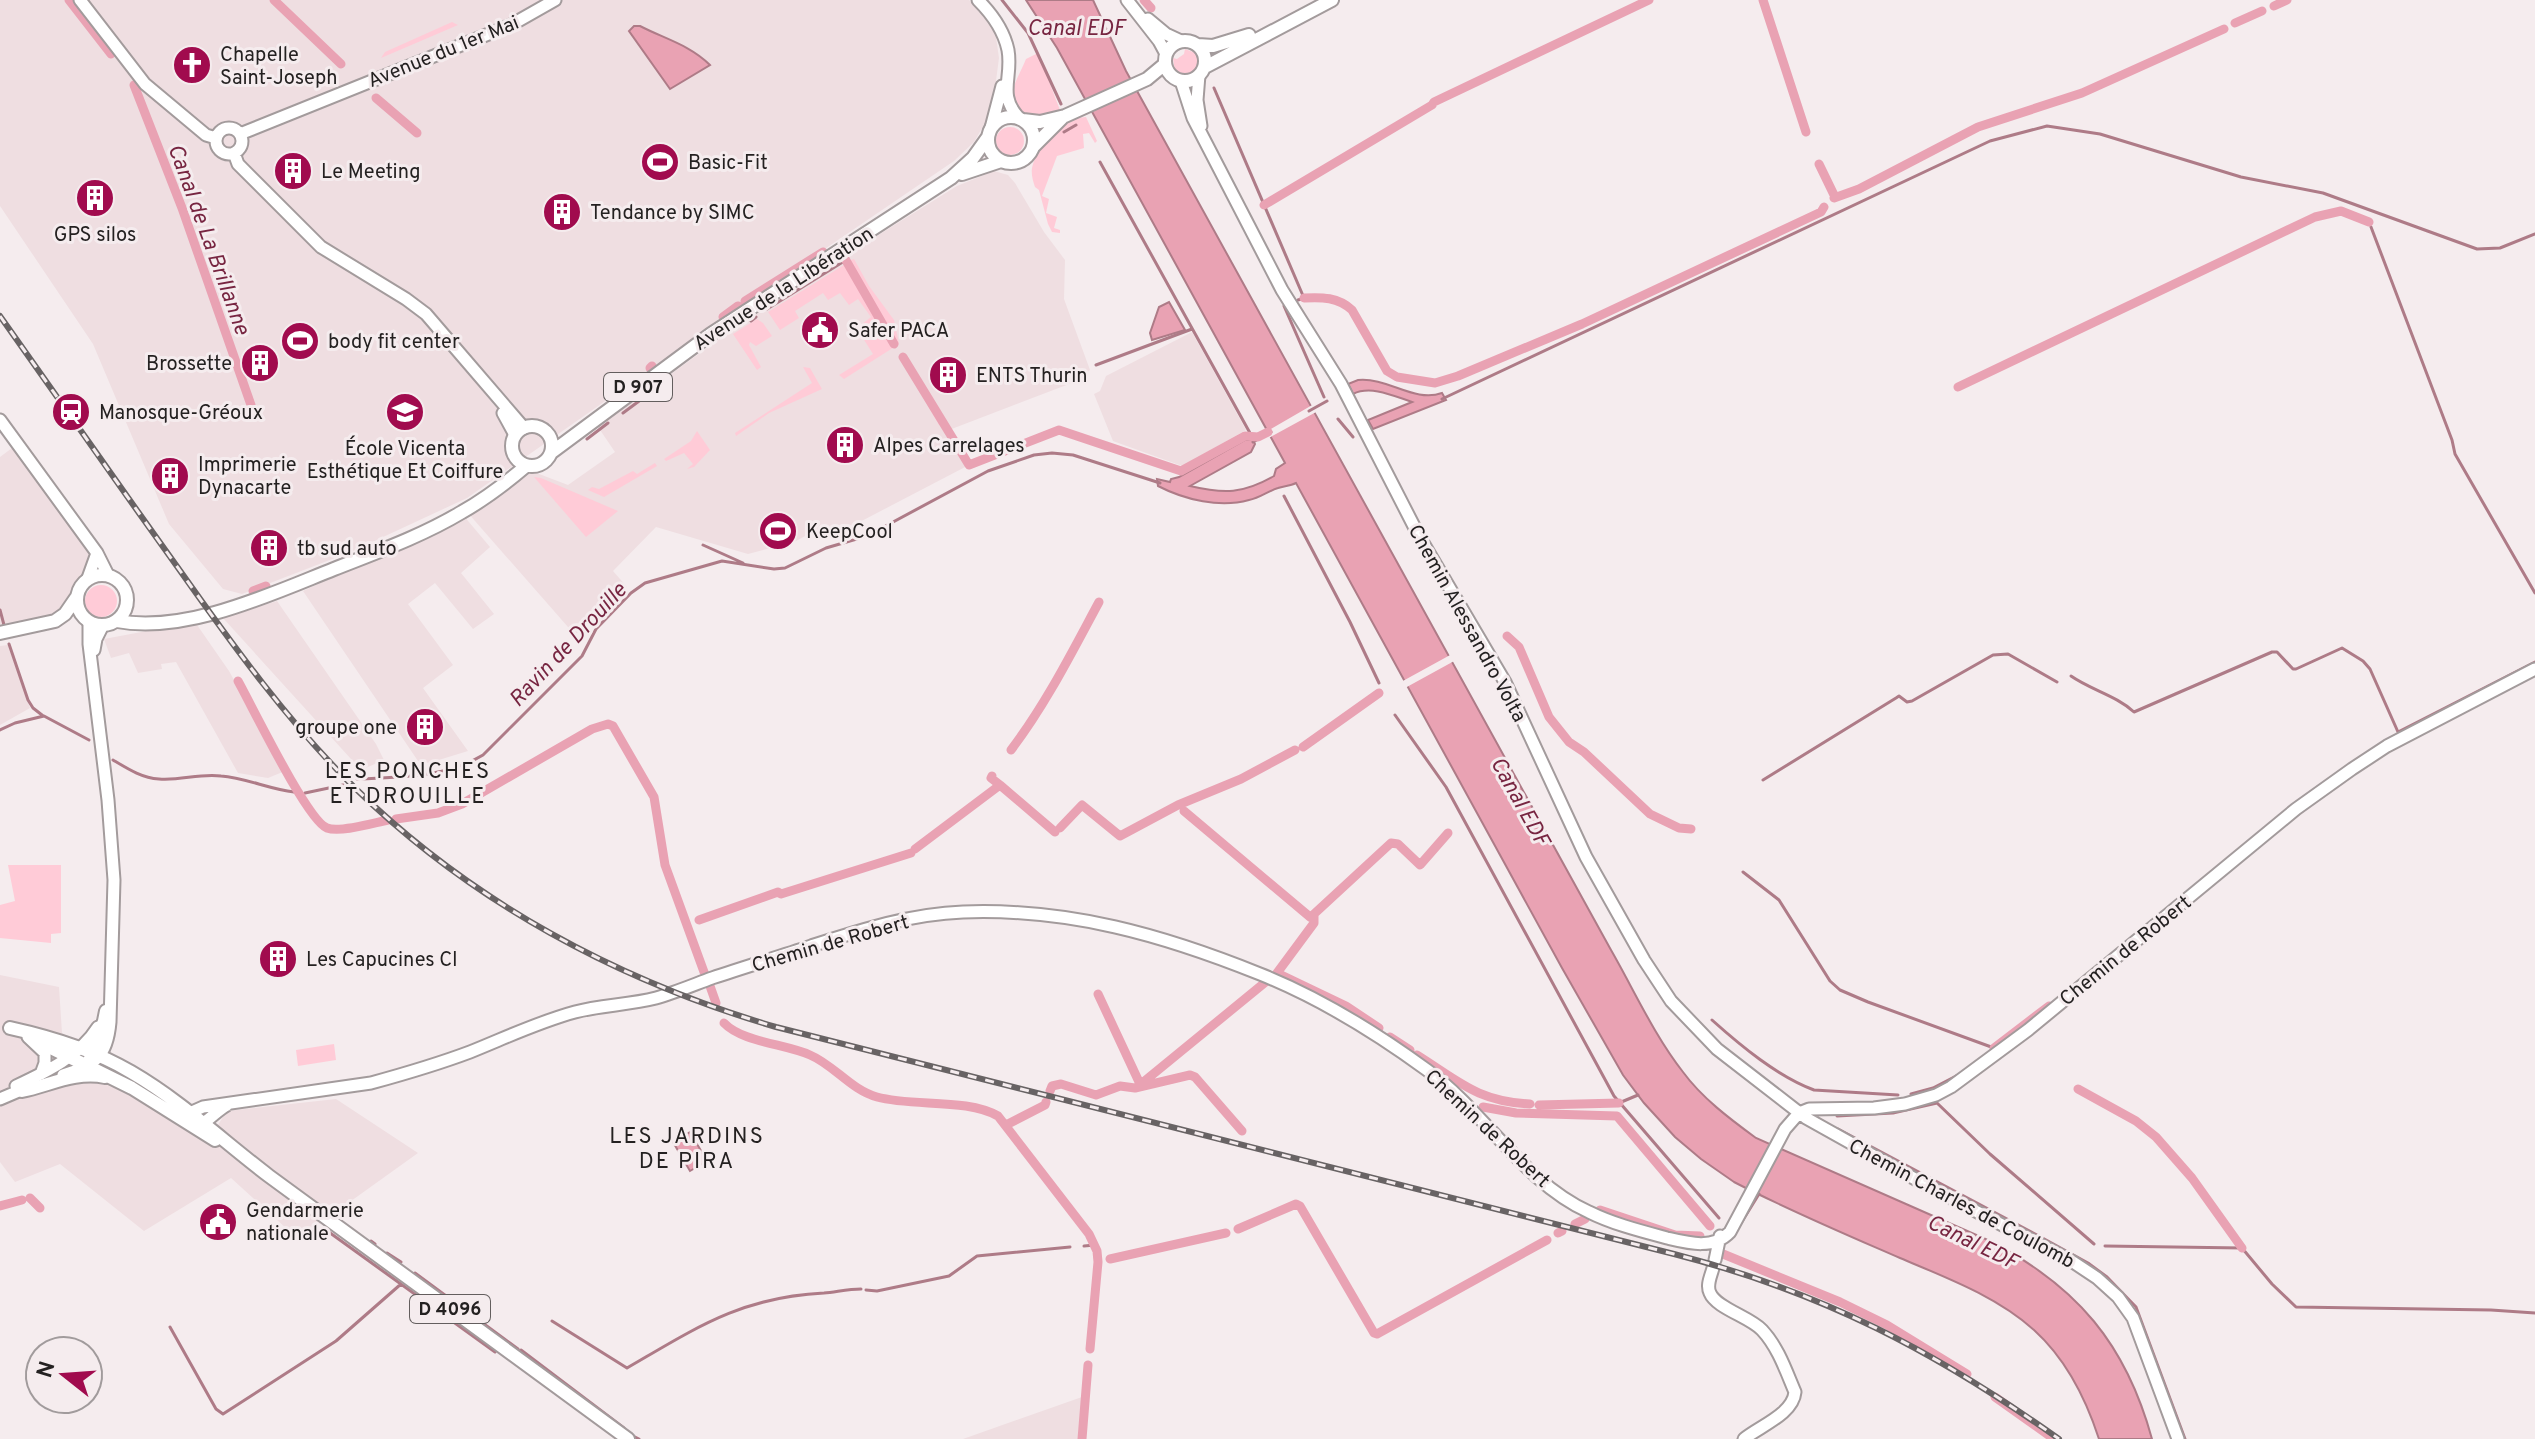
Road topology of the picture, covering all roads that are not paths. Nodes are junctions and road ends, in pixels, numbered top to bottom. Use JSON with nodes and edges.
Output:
{"nodes":[{"id":1,"x":80,"y":0,"type":"edge"},
{"id":2,"x":555,"y":0,"type":"edge"},
{"id":3,"x":978,"y":0,"type":"edge"},
{"id":4,"x":1332,"y":0,"type":"edge"},
{"id":5,"x":1131,"y":4,"type":"edge"},
{"id":6,"x":1287,"y":22,"type":"junction"},
{"id":7,"x":1003,"y":38,"type":"junction"},
{"id":8,"x":1181,"y":41,"type":"junction"},
{"id":9,"x":1198,"y":45,"type":"junction"},
{"id":10,"x":1166,"y":59,"type":"junction"},
{"id":11,"x":1202,"y":71,"type":"junction"},
{"id":12,"x":1147,"y":79,"type":"junction"},
{"id":13,"x":1177,"y":79,"type":"junction"},
{"id":14,"x":1065,"y":116,"type":"junction"},
{"id":15,"x":1021,"y":119,"type":"junction"},
{"id":16,"x":990,"y":132,"type":"junction"},
{"id":17,"x":240,"y":134,"type":"junction"},
{"id":18,"x":216,"y":138,"type":"junction"},
{"id":19,"x":1203,"y":138,"type":"junction"},
{"id":20,"x":1033,"y":147,"type":"junction"},
{"id":21,"x":234,"y":153,"type":"junction"},
{"id":22,"x":1001,"y":161,"type":"junction"},
{"id":23,"x":951,"y":178,"type":"junction"},
{"id":24,"x":0,"y":420,"type":"edge"},
{"id":25,"x":519,"y":432,"type":"junction"},
{"id":26,"x":551,"y":445,"type":"junction"},
{"id":27,"x":514,"y":458,"type":"junction"},
{"id":28,"x":526,"y":466,"type":"junction"},
{"id":29,"x":508,"y":481,"type":"junction"},
{"id":30,"x":97,"y":553,"type":"junction"},
{"id":31,"x":108,"y":575,"type":"junction"},
{"id":32,"x":88,"y":578,"type":"junction"},
{"id":33,"x":76,"y":598,"type":"junction"},
{"id":34,"x":127,"y":602,"type":"junction"},
{"id":35,"x":87,"y":621,"type":"junction"},
{"id":36,"x":117,"y":621,"type":"junction"},
{"id":37,"x":159,"y":621,"type":"junction"},
{"id":38,"x":103,"y":625,"type":"junction"},
{"id":39,"x":0,"y":636,"type":"edge"},
{"id":40,"x":92,"y":667,"type":"junction"},
{"id":41,"x":2535,"y":669,"type":"edge"},
{"id":42,"x":113,"y":856,"type":"junction"},
{"id":43,"x":106,"y":1011,"type":"joint"},
{"id":44,"x":5,"y":1026,"type":"edge"},
{"id":45,"x":28,"y":1037,"type":"junction"},
{"id":46,"x":108,"y":1039,"type":"junction"},
{"id":47,"x":87,"y":1057,"type":"junction"},
{"id":48,"x":132,"y":1072,"type":"junction"},
{"id":49,"x":41,"y":1074,"type":"junction"},
{"id":50,"x":116,"y":1079,"type":"junction"},
{"id":51,"x":27,"y":1088,"type":"junction"},
{"id":52,"x":0,"y":1096,"type":"edge"},
{"id":53,"x":171,"y":1099,"type":"junction"},
{"id":54,"x":227,"y":1105,"type":"junction"},
{"id":55,"x":1830,"y":1109,"type":"junction"},
{"id":56,"x":1799,"y":1113,"type":"junction"},
{"id":57,"x":188,"y":1118,"type":"junction"},
{"id":58,"x":205,"y":1124,"type":"junction"},
{"id":59,"x":1831,"y":1132,"type":"junction"},
{"id":60,"x":252,"y":1163,"type":"junction"},
{"id":61,"x":1716,"y":1239,"type":"junction"},
{"id":62,"x":628,"y":1439,"type":"edge"},
{"id":63,"x":1744,"y":1439,"type":"edge"},
{"id":64,"x":2178,"y":1439,"type":"edge"}],
"edges":[{"from":1,"to":18,"type":"street"},
{"from":2,"to":17,"type":"street","name":"Avenue du 1er Mai"},
{"from":3,"to":7,"type":"street"},
{"from":4,"to":6,"type":"main road"},
{"from":5,"to":8,"type":"street"},
{"from":5,"to":10,"type":"street"},
{"from":6,"to":9,"type":"main road"},
{"from":6,"to":11,"type":"main road"},
{"from":7,"to":15,"type":"street"},
{"from":7,"to":16,"type":"street"},
{"from":8,"to":9,"type":"main road"},
{"from":8,"to":10,"type":"main road"},
{"from":9,"to":11,"type":"main road"},
{"from":10,"to":12,"type":"main road"},
{"from":10,"to":13,"type":"main road"},
{"from":11,"to":13,"type":"main road"},
{"from":11,"to":19,"type":"street","name":"Chemin Alessandro Volta"},
{"from":12,"to":13,"type":"main road"},
{"from":12,"to":14,"type":"main road"},
{"from":13,"to":19,"type":"street","name":"Chemin Alessandro Volta"},
{"from":14,"to":15,"type":"main road"},
{"from":14,"to":20,"type":"main road"},
{"from":15,"to":16,"type":"main road"},
{"from":15,"to":20,"type":"main road"},
{"from":16,"to":22,"type":"main road"},
{"from":16,"to":23,"type":"main road","name":"Avenue de la Libération","number":"D 907"},
{"from":17,"to":18,"type":"street"},
{"from":17,"to":21,"type":"street"},
{"from":18,"to":21,"type":"street"},
{"from":19,"to":56,"type":"street","name":"Chemin Alessandro Volta"},
{"from":20,"to":22,"type":"main road"},
{"from":21,"to":25,"type":"street"},
{"from":22,"to":23,"type":"main road","name":"Avenue de la Libération","number":"D 907"},
{"from":23,"to":26,"type":"main road","name":"Avenue de la Libération","number":"D 907"},
{"from":24,"to":30,"type":"street"},
{"from":25,"to":26,"type":"main road"},
{"from":25,"to":27,"type":"main road"},
{"from":26,"to":28,"type":"main road"},
{"from":27,"to":28,"type":"main road"},
{"from":27,"to":29,"type":"main road"},
{"from":28,"to":29,"type":"main road"},
{"from":29,"to":37,"type":"main road"},
{"from":30,"to":31,"type":"street"},
{"from":30,"to":32,"type":"street"},
{"from":31,"to":32,"type":"main road"},
{"from":31,"to":34,"type":"main road"},
{"from":32,"to":33,"type":"main road"},
{"from":33,"to":35,"type":"main road"},
{"from":33,"to":39,"type":"main road"},
{"from":34,"to":36,"type":"main road"},
{"from":34,"to":37,"type":"main road"},
{"from":35,"to":38,"type":"main road"},
{"from":35,"to":39,"type":"main road"},
{"from":35,"to":40,"type":"street"},
{"from":36,"to":37,"type":"main road"},
{"from":36,"to":38,"type":"main road"},
{"from":38,"to":40,"type":"street"},
{"from":40,"to":42,"type":"street"},
{"from":41,"to":55,"type":"street","name":"Chemin de Robert"},
{"from":42,"to":43,"type":"street"},
{"from":42,"to":46,"type":"street"},
{"from":43,"to":47,"type":"main road"},
{"from":44,"to":45,"type":"main road","number":"D 4096"},
{"from":44,"to":47,"type":"main road","number":"D 4096"},
{"from":45,"to":47,"type":"main road","number":"D 4096"},
{"from":45,"to":49,"type":"street"},
{"from":46,"to":47,"type":"street"},
{"from":46,"to":48,"type":"street"},
{"from":47,"to":48,"type":"main road","number":"D 4096"},
{"from":47,"to":49,"type":"street"},
{"from":47,"to":50,"type":"main road","number":"D 4096"},
{"from":47,"to":51,"type":"main road"},
{"from":47,"to":53,"type":"main road"},
{"from":48,"to":53,"type":"main road","number":"D 4096"},
{"from":49,"to":52,"type":"street"},
{"from":50,"to":51,"type":"main road"},
{"from":50,"to":57,"type":"main road","number":"D 4096"},
{"from":51,"to":52,"type":"street"},
{"from":53,"to":57,"type":"main road","number":"D 4096"},
{"from":54,"to":57,"type":"street","name":"Chemin de Robert"},
{"from":54,"to":58,"type":"street"},
{"from":54,"to":61,"type":"street","name":"Chemin de Robert"},
{"from":55,"to":56,"type":"street","name":"Chemin de Robert"},
{"from":55,"to":59,"type":"street"},
{"from":56,"to":59,"type":"street","name":"Chemin Alessandro Volta"},
{"from":56,"to":61,"type":"street"},
{"from":57,"to":58,"type":"main road","number":"D 4096"},
{"from":57,"to":60,"type":"main road","number":"D 4096"},
{"from":58,"to":60,"type":"main road","number":"D 4096"},
{"from":59,"to":64,"type":"street","name":"Chemin Charles de Coulomb"},
{"from":60,"to":62,"type":"main road","number":"D 4096"},
{"from":61,"to":63,"type":"street"}]}
